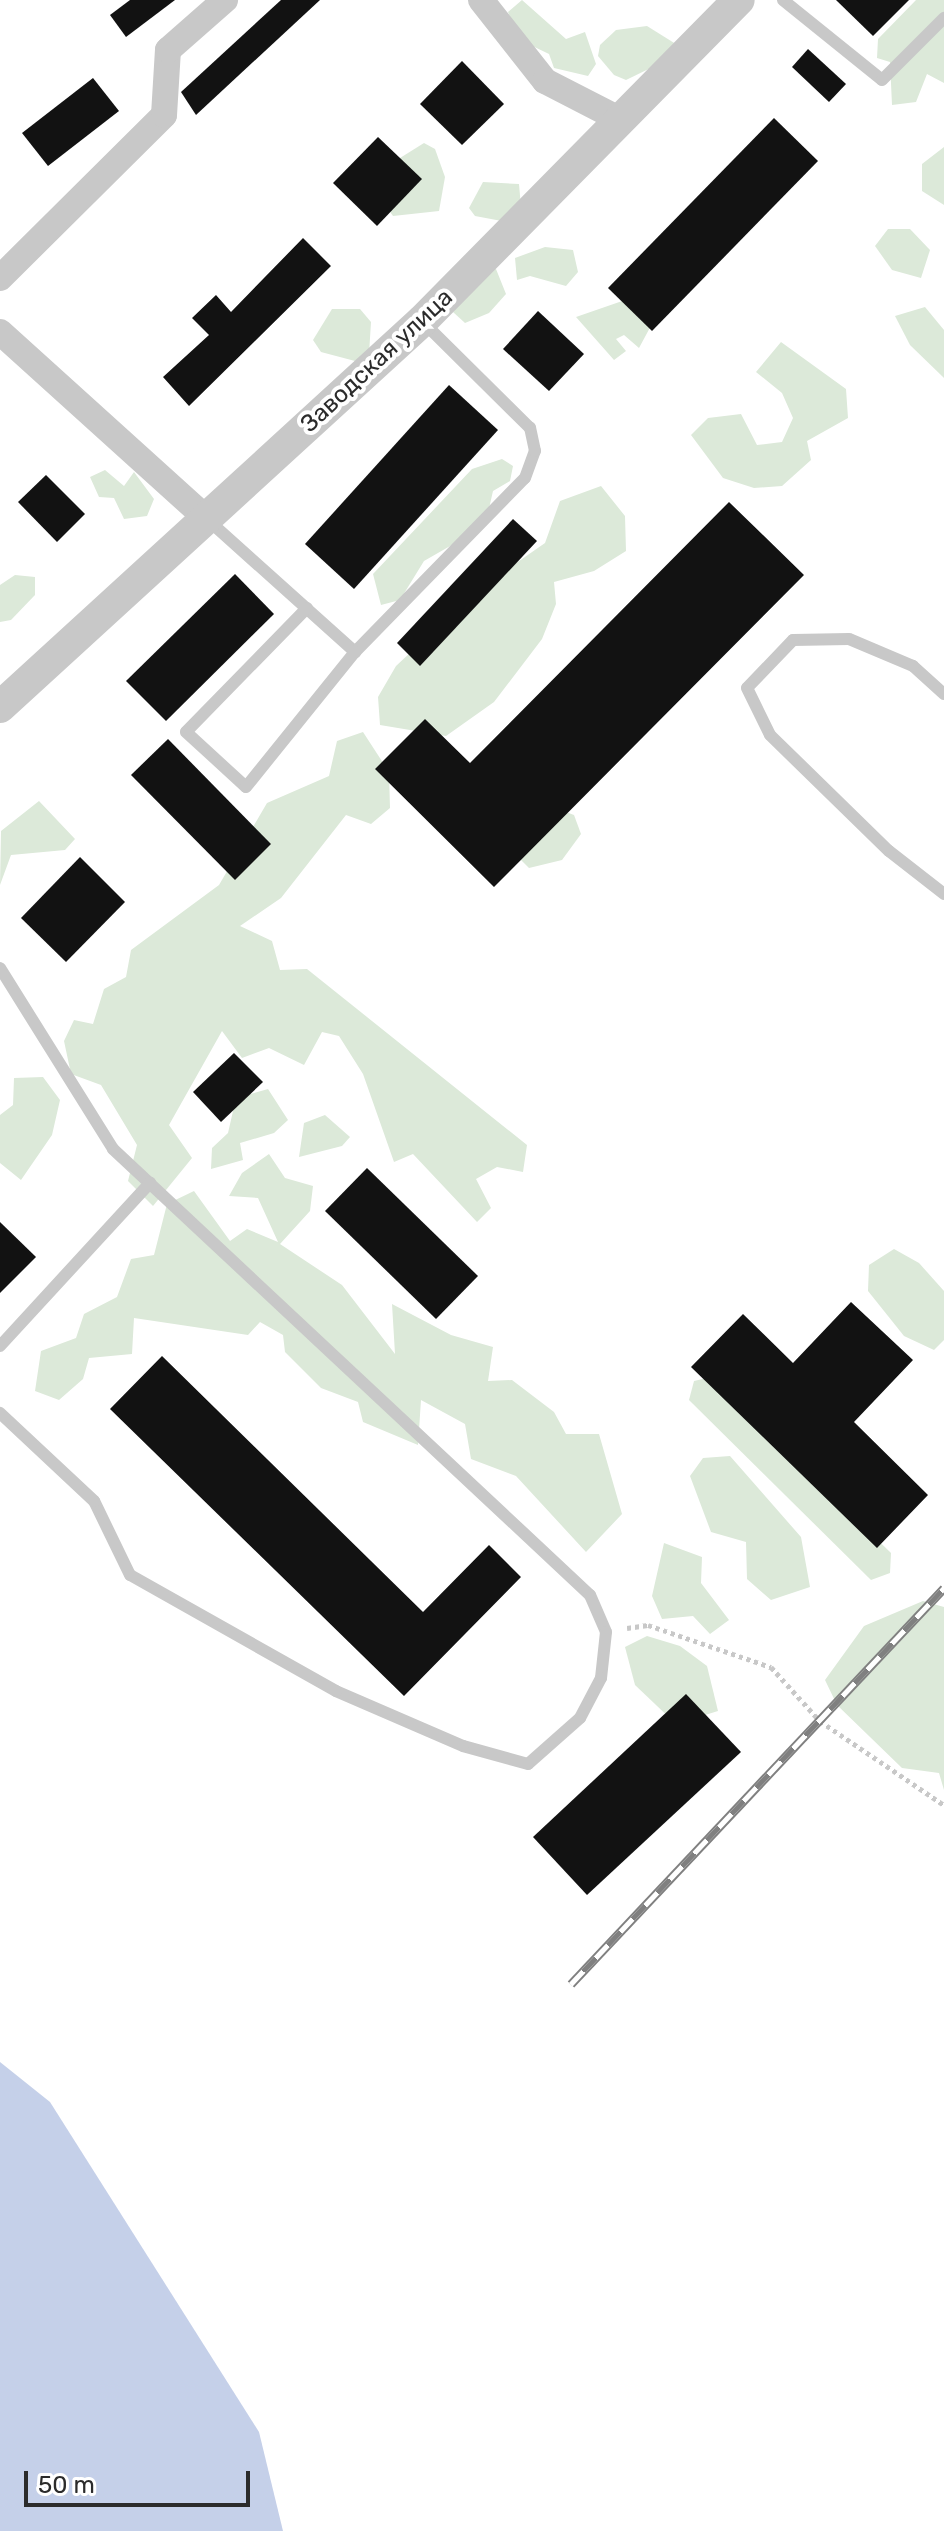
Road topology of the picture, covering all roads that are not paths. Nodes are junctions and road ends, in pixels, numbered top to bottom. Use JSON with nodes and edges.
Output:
{"nodes":[{"id":1,"x":225,"y":0,"type":"edge"},
{"id":2,"x":481,"y":0,"type":"edge"},
{"id":3,"x":739,"y":0,"type":"edge"},
{"id":4,"x":783,"y":0,"type":"edge"},
{"id":5,"x":944,"y":18,"type":"edge"},
{"id":6,"x":621,"y":120,"type":"junction"},
{"id":7,"x":0,"y":278,"type":"edge"},
{"id":8,"x":422,"y":321,"type":"junction"},
{"id":9,"x":0,"y":332,"type":"edge"},
{"id":10,"x":208,"y":520,"type":"junction"},
{"id":11,"x":307,"y":608,"type":"junction"},
{"id":12,"x":355,"y":652,"type":"junction"},
{"id":13,"x":944,"y":694,"type":"edge"},
{"id":14,"x":0,"y":707,"type":"edge"},
{"id":15,"x":944,"y":894,"type":"edge"},
{"id":16,"x":0,"y":968,"type":"edge"},
{"id":17,"x":150,"y":1183,"type":"junction"},
{"id":18,"x":0,"y":1346,"type":"edge"},
{"id":19,"x":0,"y":1413,"type":"edge"}],
"edges":[{"from":1,"to":7,"type":"street"},
{"from":2,"to":6,"type":"street"},
{"from":3,"to":6,"type":"street","name":"Заводская улица"},
{"from":4,"to":5,"type":"lane"},
{"from":6,"to":8,"type":"street","name":"Заводская улица"},
{"from":8,"to":10,"type":"street","name":"Заводская улица"},
{"from":8,"to":12,"type":"lane"},
{"from":9,"to":10,"type":"street"},
{"from":10,"to":11,"type":"lane"},
{"from":10,"to":14,"type":"street","name":"Заводская улица"},
{"from":11,"to":12,"type":"lane"},
{"from":11,"to":12,"type":"lane"},
{"from":13,"to":15,"type":"lane"},
{"from":16,"to":17,"type":"lane"},
{"from":17,"to":18,"type":"lane"},
{"from":17,"to":19,"type":"lane"}]}
